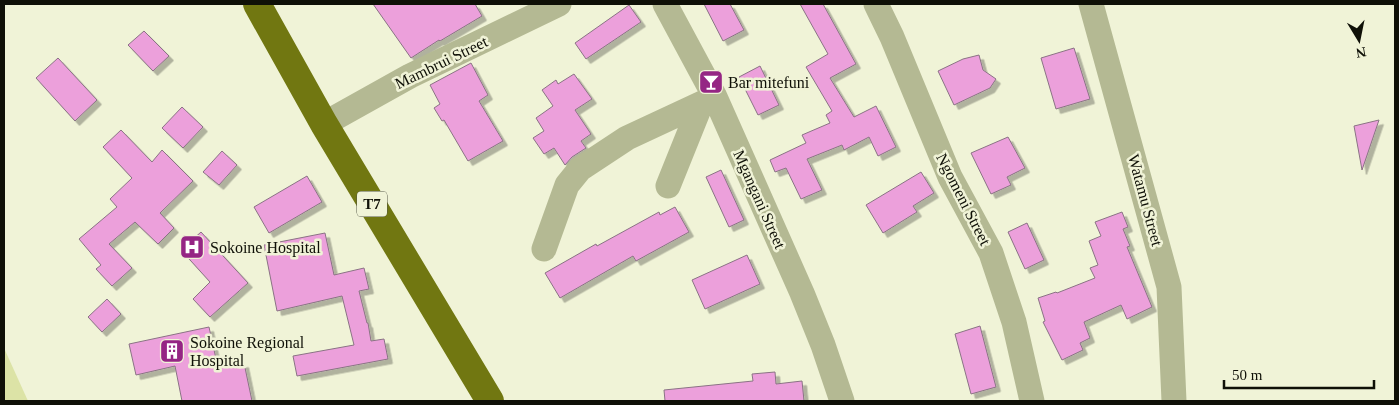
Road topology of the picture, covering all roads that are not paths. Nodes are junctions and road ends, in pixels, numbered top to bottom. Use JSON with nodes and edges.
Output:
{"nodes":[{"id":1,"x":257,"y":4,"type":"edge"},
{"id":2,"x":559,"y":4,"type":"edge"},
{"id":3,"x":665,"y":4,"type":"edge"},
{"id":4,"x":876,"y":4,"type":"edge"},
{"id":5,"x":1090,"y":4,"type":"edge"},
{"id":6,"x":708,"y":101,"type":"junction"},
{"id":7,"x":324,"y":124,"type":"junction"},
{"id":8,"x":668,"y":186,"type":"dead end"},
{"id":9,"x":544,"y":249,"type":"dead end"},
{"id":10,"x":490,"y":401,"type":"edge"},
{"id":11,"x":842,"y":401,"type":"edge"},
{"id":12,"x":1032,"y":401,"type":"edge"},
{"id":13,"x":1174,"y":401,"type":"edge"}],
"edges":[{"from":1,"to":7,"type":"highway","number":"T7"},
{"from":2,"to":7,"type":"street","name":"Mambrui Street"},
{"from":3,"to":6,"type":"street","name":"Mgangani Street"},
{"from":4,"to":12,"type":"street","name":"Ngomeni Street"},
{"from":5,"to":13,"type":"street","name":"Watamu Street"},
{"from":6,"to":8,"type":"street"},
{"from":6,"to":9,"type":"street"},
{"from":6,"to":11,"type":"street","name":"Mgangani Street"},
{"from":7,"to":10,"type":"highway","number":"T7"}]}
